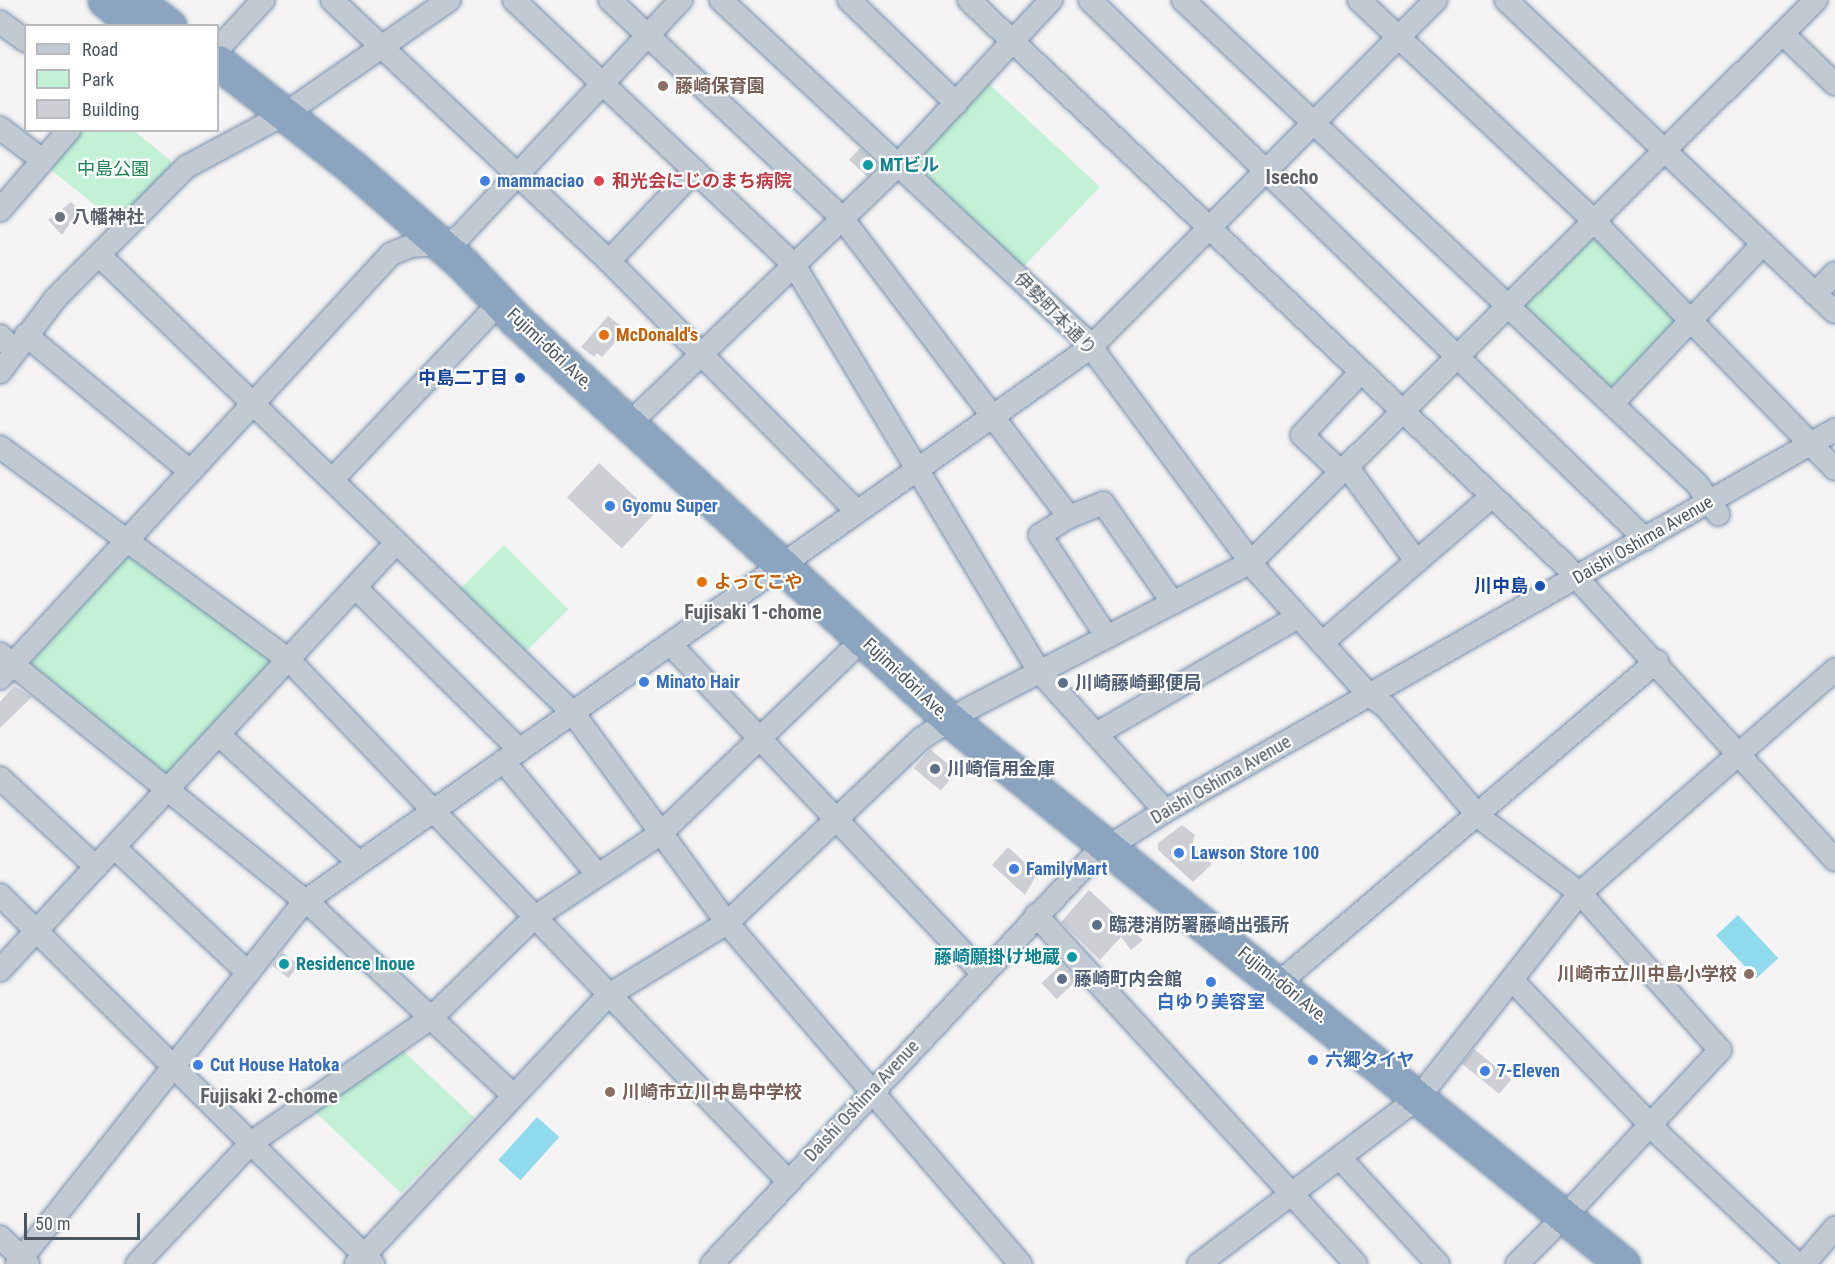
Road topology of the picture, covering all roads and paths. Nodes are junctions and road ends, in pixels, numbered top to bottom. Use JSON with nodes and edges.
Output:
{"nodes":[{"id":1,"x":105,"y":0,"type":"edge"},
{"id":2,"x":135,"y":0,"type":"edge"},
{"id":3,"x":263,"y":0,"type":"edge"},
{"id":4,"x":332,"y":0,"type":"edge"},
{"id":5,"x":449,"y":0,"type":"edge"},
{"id":6,"x":514,"y":0,"type":"edge"},
{"id":7,"x":610,"y":0,"type":"edge"},
{"id":8,"x":681,"y":0,"type":"edge"},
{"id":9,"x":722,"y":0,"type":"edge"},
{"id":10,"x":849,"y":0,"type":"edge"},
{"id":11,"x":969,"y":0,"type":"edge"},
{"id":12,"x":1052,"y":0,"type":"edge"},
{"id":13,"x":1090,"y":0,"type":"edge"},
{"id":14,"x":1183,"y":0,"type":"edge"},
{"id":15,"x":1359,"y":0,"type":"edge"},
{"id":16,"x":1436,"y":0,"type":"edge"},
{"id":17,"x":1506,"y":0,"type":"edge"},
{"id":18,"x":1816,"y":0,"type":"edge"},
{"id":19,"x":0,"y":22,"type":"edge"},
{"id":20,"x":135,"y":24,"type":"edge"},
{"id":21,"x":166,"y":24,"type":"edge"},
{"id":22,"x":1783,"y":34,"type":"junction"},
{"id":23,"x":648,"y":36,"type":"junction"},
{"id":24,"x":1399,"y":38,"type":"junction"},
{"id":25,"x":24,"y":40,"type":"edge"},
{"id":26,"x":1013,"y":42,"type":"junction"},
{"id":27,"x":381,"y":47,"type":"junction"},
{"id":28,"x":219,"y":48,"type":"edge"},
{"id":29,"x":219,"y":63,"type":"edge"},
{"id":30,"x":604,"y":83,"type":"junction"},
{"id":31,"x":1835,"y":84,"type":"edge"},
{"id":32,"x":219,"y":86,"type":"edge"},
{"id":33,"x":956,"y":103,"type":"junction"},
{"id":34,"x":277,"y":118,"type":"junction"},
{"id":35,"x":1313,"y":124,"type":"junction"},
{"id":36,"x":0,"y":128,"type":"edge"},
{"id":37,"x":67,"y":132,"type":"edge"},
{"id":38,"x":1664,"y":151,"type":"junction"},
{"id":39,"x":42,"y":160,"type":"junction"},
{"id":40,"x":898,"y":164,"type":"junction"},
{"id":41,"x":695,"y":170,"type":"junction"},
{"id":42,"x":1267,"y":170,"type":"junction"},
{"id":43,"x":517,"y":176,"type":"junction"},
{"id":44,"x":0,"y":210,"type":"edge"},
{"id":45,"x":842,"y":218,"type":"junction"},
{"id":46,"x":1593,"y":222,"type":"junction"},
{"id":47,"x":1209,"y":227,"type":"junction"},
{"id":48,"x":1763,"y":244,"type":"junction"},
{"id":49,"x":426,"y":246,"type":"junction"},
{"id":50,"x":99,"y":255,"type":"junction"},
{"id":51,"x":609,"y":261,"type":"junction"},
{"id":52,"x":794,"y":265,"type":"junction"},
{"id":53,"x":1835,"y":273,"type":"edge"},
{"id":54,"x":1815,"y":294,"type":"junction"},
{"id":55,"x":1507,"y":307,"type":"junction"},
{"id":56,"x":1835,"y":312,"type":"edge"},
{"id":57,"x":487,"y":316,"type":"junction"},
{"id":58,"x":1690,"y":323,"type":"junction"},
{"id":59,"x":14,"y":341,"type":"edge"},
{"id":60,"x":1091,"y":347,"type":"junction"},
{"id":61,"x":702,"y":352,"type":"junction"},
{"id":62,"x":1460,"y":356,"type":"junction"},
{"id":63,"x":0,"y":372,"type":"edge"},
{"id":64,"x":1361,"y":372,"type":"junction"},
{"id":65,"x":253,"y":403,"type":"junction"},
{"id":66,"x":1612,"y":404,"type":"junction"},
{"id":67,"x":1404,"y":411,"type":"junction"},
{"id":68,"x":993,"y":416,"type":"junction"},
{"id":69,"x":630,"y":423,"type":"junction"},
{"id":70,"x":1835,"y":430,"type":"edge"},
{"id":71,"x":1813,"y":443,"type":"junction"},
{"id":72,"x":0,"y":447,"type":"edge"},
{"id":73,"x":917,"y":469,"type":"junction"},
{"id":74,"x":1835,"y":469,"type":"edge"},
{"id":75,"x":1345,"y":470,"type":"junction"},
{"id":76,"x":191,"y":472,"type":"junction"},
{"id":77,"x":333,"y":479,"type":"junction"},
{"id":78,"x":1491,"y":497,"type":"junction"},
{"id":79,"x":1709,"y":501,"type":"junction"},
{"id":80,"x":856,"y":511,"type":"junction"},
{"id":81,"x":1068,"y":518,"type":"junction"},
{"id":82,"x":1645,"y":539,"type":"junction"},
{"id":83,"x":127,"y":541,"type":"junction"},
{"id":84,"x":396,"y":543,"type":"junction"},
{"id":85,"x":1416,"y":561,"type":"junction"},
{"id":86,"x":1250,"y":563,"type":"junction"},
{"id":87,"x":775,"y":570,"type":"junction"},
{"id":88,"x":1581,"y":583,"type":"junction"},
{"id":89,"x":355,"y":587,"type":"junction"},
{"id":90,"x":1173,"y":603,"type":"junction"},
{"id":91,"x":1299,"y":617,"type":"junction"},
{"id":92,"x":1107,"y":637,"type":"junction"},
{"id":93,"x":1322,"y":643,"type":"junction"},
{"id":94,"x":670,"y":644,"type":"junction"},
{"id":95,"x":849,"y":653,"type":"junction"},
{"id":96,"x":289,"y":660,"type":"junction"},
{"id":97,"x":1656,"y":661,"type":"junction"},
{"id":98,"x":4,"y":666,"type":"edge"},
{"id":99,"x":1835,"y":670,"type":"edge"},
{"id":100,"x":1040,"y":672,"type":"junction"},
{"id":101,"x":1369,"y":695,"type":"junction"},
{"id":102,"x":573,"y":712,"type":"junction"},
{"id":103,"x":943,"y":724,"type":"junction"},
{"id":104,"x":1096,"y":734,"type":"junction"},
{"id":105,"x":219,"y":735,"type":"junction"},
{"id":106,"x":761,"y":739,"type":"junction"},
{"id":107,"x":512,"y":756,"type":"junction"},
{"id":108,"x":1739,"y":756,"type":"junction"},
{"id":109,"x":0,"y":778,"type":"edge"},
{"id":110,"x":167,"y":790,"type":"junction"},
{"id":111,"x":1165,"y":811,"type":"junction"},
{"id":112,"x":433,"y":812,"type":"junction"},
{"id":113,"x":1479,"y":817,"type":"junction"},
{"id":114,"x":834,"y":819,"type":"junction"},
{"id":115,"x":660,"y":834,"type":"junction"},
{"id":116,"x":114,"y":847,"type":"junction"},
{"id":117,"x":1100,"y":852,"type":"junction"},
{"id":118,"x":1835,"y":860,"type":"edge"},
{"id":119,"x":359,"y":863,"type":"junction"},
{"id":120,"x":96,"y":867,"type":"junction"},
{"id":121,"x":598,"y":875,"type":"junction"},
{"id":122,"x":1580,"y":893,"type":"junction"},
{"id":123,"x":0,"y":895,"type":"edge"},
{"id":124,"x":304,"y":902,"type":"junction"},
{"id":125,"x":1036,"y":915,"type":"junction"},
{"id":126,"x":535,"y":917,"type":"junction"},
{"id":127,"x":727,"y":923,"type":"junction"},
{"id":128,"x":37,"y":931,"type":"junction"},
{"id":129,"x":0,"y":970,"type":"edge"},
{"id":130,"x":982,"y":973,"type":"junction"},
{"id":131,"x":248,"y":974,"type":"junction"},
{"id":132,"x":1512,"y":980,"type":"junction"},
{"id":133,"x":1280,"y":982,"type":"junction"},
{"id":134,"x":609,"y":995,"type":"junction"},
{"id":135,"x":432,"y":1017,"type":"junction"},
{"id":136,"x":175,"y":1067,"type":"junction"},
{"id":137,"x":871,"y":1090,"type":"junction"},
{"id":138,"x":513,"y":1095,"type":"junction"},
{"id":139,"x":1413,"y":1102,"type":"junction"},
{"id":140,"x":1651,"y":1125,"type":"junction"},
{"id":141,"x":251,"y":1143,"type":"junction"},
{"id":142,"x":1341,"y":1159,"type":"junction"},
{"id":143,"x":788,"y":1181,"type":"junction"},
{"id":144,"x":1295,"y":1195,"type":"junction"},
{"id":145,"x":1558,"y":1223,"type":"junction"},
{"id":146,"x":1835,"y":1227,"type":"edge"},
{"id":147,"x":0,"y":1238,"type":"edge"},
{"id":148,"x":364,"y":1261,"type":"edge"},
{"id":149,"x":22,"y":1262,"type":"edge"},
{"id":150,"x":137,"y":1264,"type":"edge"},
{"id":151,"x":712,"y":1264,"type":"edge"},
{"id":152,"x":1020,"y":1264,"type":"edge"},
{"id":153,"x":1199,"y":1264,"type":"edge"},
{"id":154,"x":1356,"y":1264,"type":"edge"},
{"id":155,"x":1438,"y":1264,"type":"edge"},
{"id":156,"x":1517,"y":1264,"type":"edge"},
{"id":157,"x":1591,"y":1264,"type":"edge"},
{"id":158,"x":1623,"y":1264,"type":"edge"},
{"id":159,"x":1797,"y":1264,"type":"edge"},
{"id":160,"x":1804,"y":1264,"type":"edge"}],
"edges":[{"from":1,"to":20,"type":"highway"},
{"from":2,"to":21,"type":"highway"},
{"from":3,"to":28,"type":"street"},
{"from":4,"to":27,"type":"street"},
{"from":5,"to":27,"type":"street"},
{"from":6,"to":30,"type":"street"},
{"from":7,"to":23,"type":"street"},
{"from":8,"to":23,"type":"street"},
{"from":9,"to":40,"type":"street","name":"伊勢町本通り"},
{"from":10,"to":33,"type":"street"},
{"from":11,"to":26,"type":"street"},
{"from":12,"to":26,"type":"street"},
{"from":13,"to":42,"type":"street"},
{"from":14,"to":35,"type":"street"},
{"from":15,"to":24,"type":"street"},
{"from":16,"to":24,"type":"street"},
{"from":17,"to":38,"type":"street"},
{"from":18,"to":22,"type":"street"},
{"from":19,"to":25,"type":"street"},
{"from":22,"to":31,"type":"street"},
{"from":22,"to":38,"type":"street"},
{"from":23,"to":30,"type":"street"},
{"from":23,"to":45,"type":"street"},
{"from":24,"to":35,"type":"street"},
{"from":24,"to":46,"type":"street"},
{"from":26,"to":33,"type":"street"},
{"from":26,"to":47,"type":"street"},
{"from":27,"to":34,"type":"street"},
{"from":27,"to":43,"type":"street"},
{"from":29,"to":34,"type":"highway","name":"Fujimi-dōri Ave."},
{"from":30,"to":41,"type":"street"},
{"from":30,"to":43,"type":"street"},
{"from":32,"to":34,"type":"highway","name":"Fujimi-dōri Ave."},
{"from":33,"to":40,"type":"street"},
{"from":34,"to":49,"type":"highway","name":"Fujimi-dōri Ave."},
{"from":34,"to":50,"type":"street"},
{"from":35,"to":42,"type":"street"},
{"from":35,"to":55,"type":"street"},
{"from":36,"to":39,"type":"street"},
{"from":37,"to":39,"type":"street"},
{"from":38,"to":46,"type":"street"},
{"from":38,"to":48,"type":"street"},
{"from":39,"to":44,"type":"street"},
{"from":40,"to":45,"type":"street"},
{"from":40,"to":60,"type":"street","name":"伊勢町本通り"},
{"from":41,"to":51,"type":"street"},
{"from":41,"to":52,"type":"street"},
{"from":42,"to":47,"type":"street"},
{"from":42,"to":62,"type":"street"},
{"from":43,"to":49,"type":"street"},
{"from":43,"to":51,"type":"street"},
{"from":45,"to":52,"type":"street"},
{"from":45,"to":68,"type":"street"},
{"from":46,"to":55,"type":"street"},
{"from":46,"to":58,"type":"street"},
{"from":47,"to":60,"type":"street"},
{"from":47,"to":64,"type":"street"},
{"from":48,"to":54,"type":"street"},
{"from":48,"to":58,"type":"street"},
{"from":49,"to":57,"type":"highway","name":"Fujimi-dōri Ave."},
{"from":49,"to":65,"type":"street"},
{"from":49,"to":69,"type":"highway","name":"Fujimi-dōri Ave."},
{"from":50,"to":59,"type":"street"},
{"from":50,"to":65,"type":"street"},
{"from":51,"to":61,"type":"street"},
{"from":52,"to":61,"type":"street"},
{"from":52,"to":73,"type":"street"},
{"from":53,"to":54,"type":"street"},
{"from":54,"to":56,"type":"street"},
{"from":55,"to":62,"type":"street"},
{"from":55,"to":66,"type":"street"},
{"from":57,"to":77,"type":"street"},
{"from":57,"to":87,"type":"highway","name":"Fujimi-dōri Ave."},
{"from":58,"to":66,"type":"street"},
{"from":58,"to":71,"type":"street"},
{"from":59,"to":63,"type":"street"},
{"from":59,"to":76,"type":"street"},
{"from":60,"to":68,"type":"street"},
{"from":60,"to":86,"type":"street","name":"伊勢町本通り"},
{"from":61,"to":69,"type":"street"},
{"from":61,"to":80,"type":"street"},
{"from":62,"to":67,"type":"street"},
{"from":62,"to":82,"type":"street"},
{"from":64,"to":67,"type":"street"},
{"from":64,"to":75,"type":"street"},
{"from":65,"to":76,"type":"street"},
{"from":65,"to":77,"type":"street"},
{"from":66,"to":79,"type":"street"},
{"from":67,"to":75,"type":"street"},
{"from":67,"to":78,"type":"street"},
{"from":68,"to":73,"type":"street"},
{"from":68,"to":81,"type":"street"},
{"from":69,"to":87,"type":"highway","name":"Fujimi-dōri Ave."},
{"from":70,"to":71,"type":"street","name":"Daishi Oshima Avenue"},
{"from":71,"to":74,"type":"street"},
{"from":71,"to":79,"type":"street","name":"Daishi Oshima Avenue"},
{"from":72,"to":83,"type":"street"},
{"from":73,"to":80,"type":"street"},
{"from":73,"to":100,"type":"street"},
{"from":75,"to":85,"type":"street"},
{"from":75,"to":86,"type":"street"},
{"from":76,"to":83,"type":"street"},
{"from":77,"to":84,"type":"street"},
{"from":78,"to":85,"type":"street"},
{"from":78,"to":88,"type":"street"},
{"from":79,"to":82,"type":"street","name":"Daishi Oshima Avenue"},
{"from":80,"to":87,"type":"street"},
{"from":81,"to":90,"type":"street"},
{"from":81,"to":92,"type":"street"},
{"from":82,"to":88,"type":"street","name":"Daishi Oshima Avenue"},
{"from":83,"to":96,"type":"street"},
{"from":83,"to":98,"type":"street"},
{"from":84,"to":89,"type":"street"},
{"from":84,"to":102,"type":"street"},
{"from":85,"to":93,"type":"street"},
{"from":86,"to":90,"type":"street"},
{"from":86,"to":91,"type":"street","name":"伊勢町本通り"},
{"from":87,"to":94,"type":"street"},
{"from":87,"to":95,"type":"highway","name":"Fujimi-dōri Ave."},
{"from":87,"to":103,"type":"highway","name":"Fujimi-dōri Ave."},
{"from":88,"to":97,"type":"street"},
{"from":88,"to":101,"type":"street","name":"Daishi Oshima Avenue"},
{"from":89,"to":96,"type":"street"},
{"from":89,"to":107,"type":"street"},
{"from":90,"to":92,"type":"street"},
{"from":91,"to":93,"type":"street","name":"伊勢町本通り"},
{"from":91,"to":104,"type":"street"},
{"from":92,"to":100,"type":"street"},
{"from":93,"to":101,"type":"street","name":"伊勢町本通り"},
{"from":94,"to":102,"type":"street"},
{"from":94,"to":106,"type":"street"},
{"from":95,"to":103,"type":"highway","name":"Fujimi-dōri Ave."},
{"from":95,"to":106,"type":"street"},
{"from":96,"to":105,"type":"street"},
{"from":96,"to":112,"type":"street"},
{"from":97,"to":108,"type":"street"},
{"from":97,"to":113,"type":"street"},
{"from":98,"to":110,"type":"street"},
{"from":99,"to":108,"type":"street"},
{"from":100,"to":103,"type":"street"},
{"from":100,"to":104,"type":"street"},
{"from":101,"to":111,"type":"street","name":"Daishi Oshima Avenue"},
{"from":101,"to":113,"type":"street","name":"伊勢町本通り"},
{"from":102,"to":107,"type":"street"},
{"from":102,"to":115,"type":"street"},
{"from":103,"to":114,"type":"street"},
{"from":103,"to":117,"type":"highway","name":"Fujimi-dōri Ave."},
{"from":104,"to":111,"type":"street"},
{"from":105,"to":110,"type":"street"},
{"from":105,"to":119,"type":"street"},
{"from":106,"to":114,"type":"street"},
{"from":106,"to":115,"type":"street"},
{"from":107,"to":112,"type":"street"},
{"from":107,"to":121,"type":"street"},
{"from":108,"to":118,"type":"street"},
{"from":108,"to":122,"type":"street"},
{"from":109,"to":120,"type":"street"},
{"from":110,"to":116,"type":"street"},
{"from":110,"to":124,"type":"street"},
{"from":111,"to":117,"type":"street","name":"Daishi Oshima Avenue"},
{"from":112,"to":119,"type":"street"},
{"from":112,"to":126,"type":"street"},
{"from":113,"to":122,"type":"street","name":"伊勢町本通り"},
{"from":113,"to":133,"type":"street"},
{"from":114,"to":127,"type":"street"},
{"from":114,"to":130,"type":"street"},
{"from":115,"to":121,"type":"street"},
{"from":115,"to":127,"type":"street"},
{"from":116,"to":120,"type":"street"},
{"from":116,"to":131,"type":"street"},
{"from":117,"to":125,"type":"street","name":"Daishi Oshima Avenue"},
{"from":117,"to":133,"type":"highway","name":"Fujimi-dōri Ave."},
{"from":117,"to":139,"type":"highway","name":"Fujimi-dōri Ave."},
{"from":119,"to":124,"type":"street"},
{"from":120,"to":128,"type":"street"},
{"from":121,"to":126,"type":"street"},
{"from":122,"to":132,"type":"street"},
{"from":122,"to":140,"type":"street","name":"伊勢町本通り"},
{"from":123,"to":128,"type":"street"},
{"from":124,"to":131,"type":"street"},
{"from":124,"to":135,"type":"street"},
{"from":125,"to":130,"type":"street","name":"Daishi Oshima Avenue"},
{"from":125,"to":144,"type":"street"},
{"from":126,"to":134,"type":"street"},
{"from":126,"to":135,"type":"street"},
{"from":127,"to":134,"type":"street"},
{"from":127,"to":137,"type":"street"},
{"from":128,"to":129,"type":"street"},
{"from":128,"to":136,"type":"street"},
{"from":130,"to":137,"type":"street","name":"Daishi Oshima Avenue"},
{"from":131,"to":136,"type":"street"},
{"from":132,"to":139,"type":"street"},
{"from":132,"to":140,"type":"street"},
{"from":133,"to":139,"type":"highway","name":"Fujimi-dōri Ave."},
{"from":134,"to":138,"type":"street"},
{"from":134,"to":143,"type":"street"},
{"from":135,"to":138,"type":"street"},
{"from":135,"to":141,"type":"street"},
{"from":136,"to":141,"type":"street"},
{"from":136,"to":149,"type":"street"},
{"from":137,"to":143,"type":"street","name":"Daishi Oshima Avenue"},
{"from":137,"to":152,"type":"street"},
{"from":138,"to":148,"type":"street"},
{"from":139,"to":142,"type":"street"},
{"from":139,"to":145,"type":"highway","name":"Fujimi-dōri Ave."},
{"from":140,"to":145,"type":"street"},
{"from":140,"to":159,"type":"street"},
{"from":141,"to":148,"type":"street"},
{"from":141,"to":150,"type":"street"},
{"from":142,"to":144,"type":"street"},
{"from":142,"to":155,"type":"street"},
{"from":143,"to":151,"type":"street","name":"Daishi Oshima Avenue"},
{"from":144,"to":153,"type":"street"},
{"from":144,"to":154,"type":"street"},
{"from":145,"to":156,"type":"street"},
{"from":145,"to":157,"type":"highway","name":"Fujimi-dōri Ave."},
{"from":145,"to":158,"type":"highway","name":"Fujimi-dōri Ave."},
{"from":146,"to":160,"type":"street"},
{"from":147,"to":149,"type":"street"}]}
